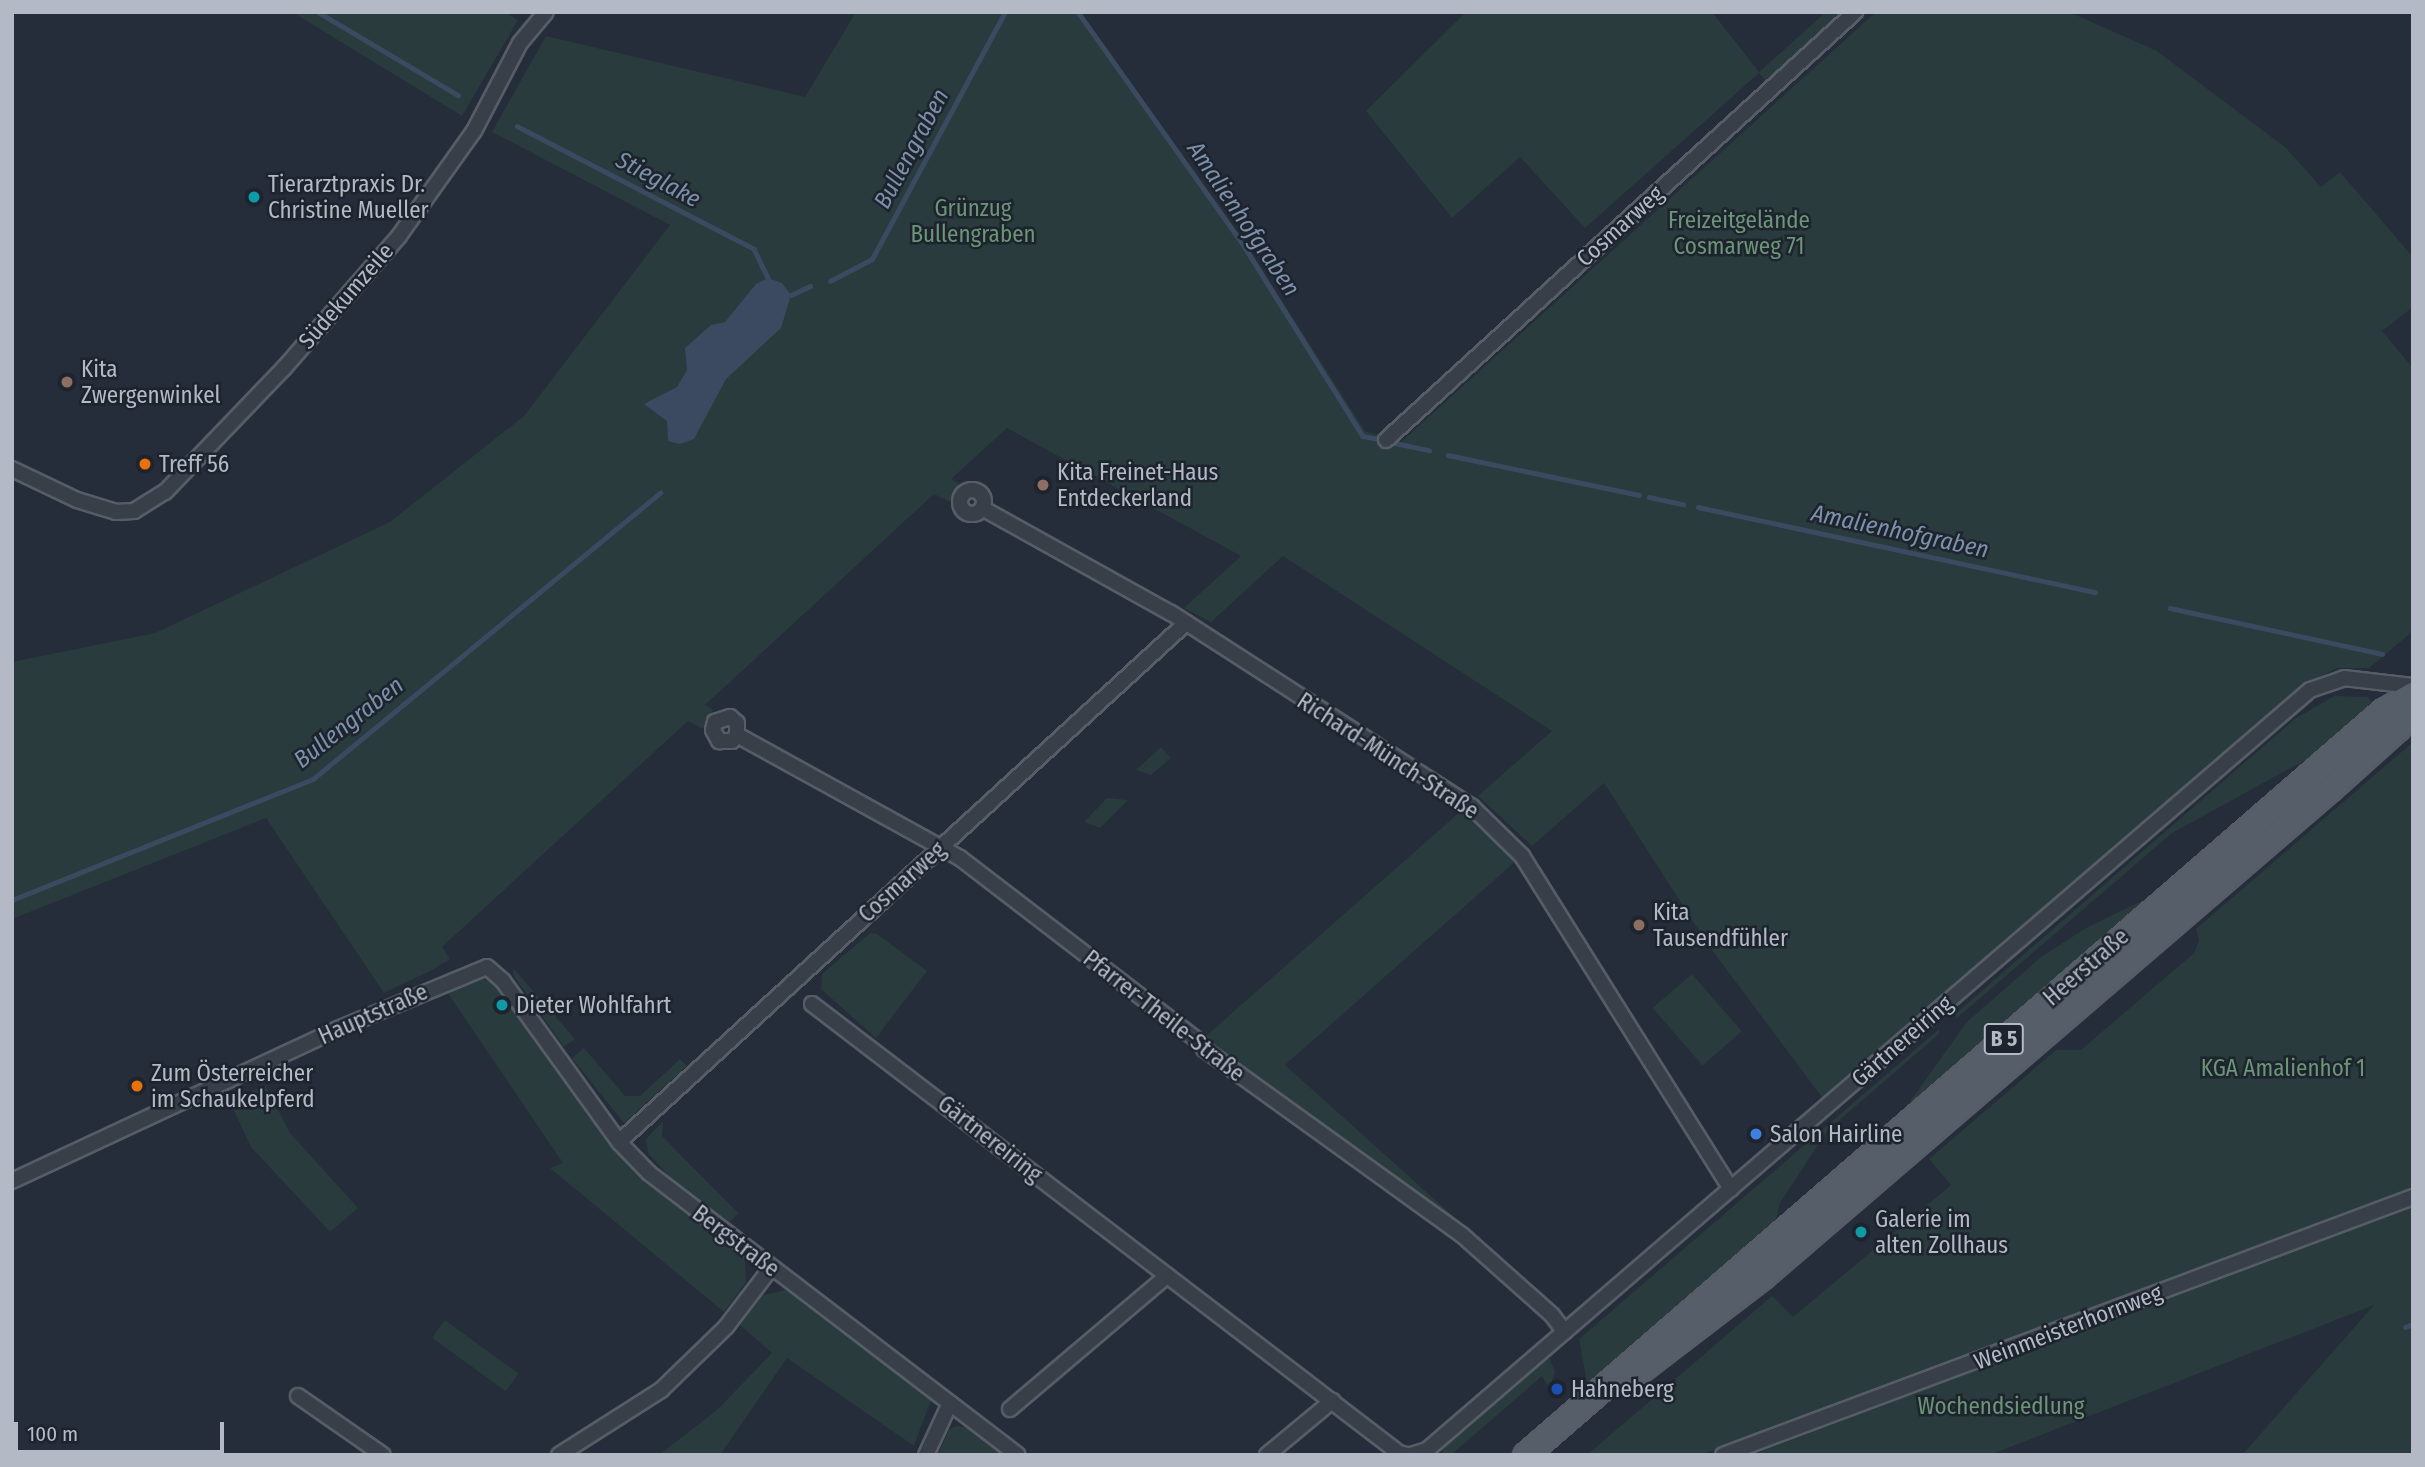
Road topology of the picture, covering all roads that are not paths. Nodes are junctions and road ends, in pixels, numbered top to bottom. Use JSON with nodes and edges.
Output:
{"nodes":[{"id":1,"x":546,"y":12,"type":"edge"},
{"id":2,"x":1855,"y":12,"type":"edge"},
{"id":3,"x":1386,"y":440,"type":"dead end"},
{"id":4,"x":12,"y":469,"type":"edge"},
{"id":5,"x":982,"y":509,"type":"dead end"},
{"id":6,"x":1186,"y":623,"type":"junction"},
{"id":7,"x":2413,"y":686,"type":"edge"},
{"id":8,"x":2413,"y":694,"type":"edge"},
{"id":9,"x":2413,"y":700,"type":"edge"},
{"id":10,"x":737,"y":735,"type":"dead end"},
{"id":11,"x":941,"y":847,"type":"junction"},
{"id":12,"x":503,"y":981,"type":"joint"},
{"id":13,"x":812,"y":1004,"type":"dead end"},
{"id":14,"x":620,"y":1142,"type":"junction"},
{"id":15,"x":12,"y":1181,"type":"edge"},
{"id":16,"x":1731,"y":1189,"type":"junction"},
{"id":17,"x":2413,"y":1197,"type":"edge"},
{"id":18,"x":771,"y":1268,"type":"junction"},
{"id":19,"x":1167,"y":1276,"type":"junction"},
{"id":20,"x":1565,"y":1332,"type":"junction"},
{"id":21,"x":298,"y":1396,"type":"dead end"},
{"id":22,"x":1332,"y":1401,"type":"junction"},
{"id":23,"x":950,"y":1403,"type":"junction"},
{"id":24,"x":1010,"y":1409,"type":"dead end"},
{"id":25,"x":1534,"y":1447,"type":"edge"},
{"id":26,"x":383,"y":1455,"type":"edge"},
{"id":27,"x":559,"y":1455,"type":"edge"},
{"id":28,"x":926,"y":1455,"type":"edge"},
{"id":29,"x":1017,"y":1455,"type":"edge"},
{"id":30,"x":1267,"y":1455,"type":"edge"},
{"id":31,"x":1409,"y":1455,"type":"edge"},
{"id":32,"x":1723,"y":1455,"type":"edge"}],
"edges":[{"from":1,"to":4,"type":"street","name":"Südekumzeile"},
{"from":2,"to":3,"type":"street","name":"Cosmarweg"},
{"from":5,"to":6,"type":"street","name":"Richard-Münch-Straße"},
{"from":6,"to":11,"type":"street","name":"Cosmarweg"},
{"from":6,"to":16,"type":"street","name":"Richard-Münch-Straße"},
{"from":7,"to":16,"type":"street","name":"Gärtnereiring"},
{"from":8,"to":25,"type":"main road","name":"Heerstraße","number":"B 5"},
{"from":9,"to":25,"type":"main road","name":"Heerstraße","number":"B 5"},
{"from":10,"to":11,"type":"street","name":"Pfarrer-Theile-Straße"},
{"from":11,"to":14,"type":"street","name":"Cosmarweg"},
{"from":11,"to":20,"type":"street","name":"Pfarrer-Theile-Straße"},
{"from":12,"to":14,"type":"street","name":"Bergstraße"},
{"from":12,"to":15,"type":"street","name":"Hauptstraße"},
{"from":13,"to":19,"type":"street","name":"Gärtnereiring"},
{"from":14,"to":18,"type":"street","name":"Bergstraße"},
{"from":16,"to":20,"type":"street","name":"Gärtnereiring"},
{"from":17,"to":32,"type":"street","name":"Weinmeisterhornweg"},
{"from":18,"to":23,"type":"street","name":"Bergstraße"},
{"from":18,"to":27,"type":"street"},
{"from":19,"to":22,"type":"street","name":"Gärtnereiring"},
{"from":19,"to":24,"type":"street"},
{"from":20,"to":31,"type":"street","name":"Gärtnereiring"},
{"from":21,"to":26,"type":"street"},
{"from":22,"to":30,"type":"street"},
{"from":22,"to":31,"type":"street","name":"Gärtnereiring"},
{"from":23,"to":28,"type":"street"},
{"from":23,"to":29,"type":"street","name":"Bergstraße"}]}
